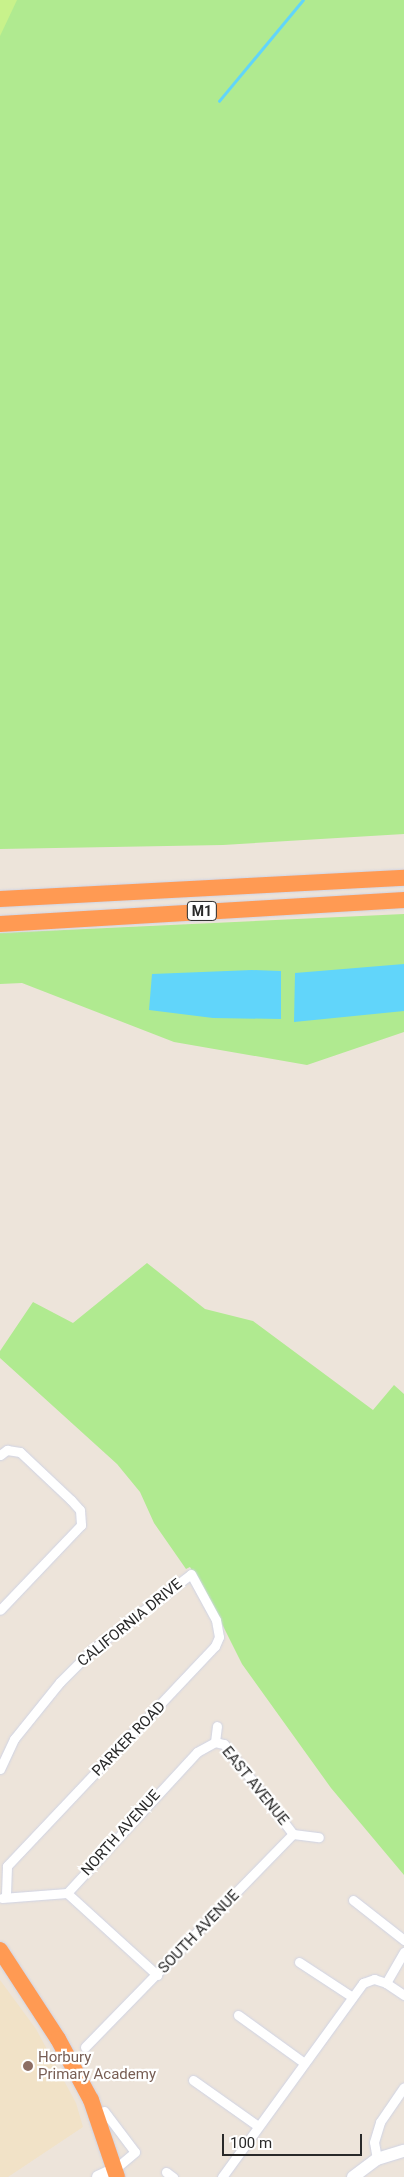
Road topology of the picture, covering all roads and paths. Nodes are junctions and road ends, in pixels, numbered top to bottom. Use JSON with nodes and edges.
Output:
{"nodes":[{"id":1,"x":404,"y":878,"type":"edge"},
{"id":2,"x":0,"y":899,"type":"edge"},
{"id":3,"x":404,"y":900,"type":"edge"},
{"id":4,"x":0,"y":924,"type":"edge"},
{"id":5,"x":0,"y":1455,"type":"edge"},
{"id":6,"x":191,"y":1574,"type":"joint"},
{"id":7,"x":0,"y":1610,"type":"edge"},
{"id":8,"x":217,"y":1726,"type":"dead end"},
{"id":9,"x":215,"y":1742,"type":"junction"},
{"id":10,"x":0,"y":1769,"type":"edge"},
{"id":11,"x":293,"y":1834,"type":"junction"},
{"id":12,"x":319,"y":1837,"type":"dead end"},
{"id":13,"x":67,"y":1893,"type":"junction"},
{"id":14,"x":3,"y":1898,"type":"edge"},
{"id":15,"x":353,"y":1900,"type":"dead end"},
{"id":16,"x":404,"y":1940,"type":"edge"},
{"id":17,"x":0,"y":1950,"type":"edge"},
{"id":18,"x":404,"y":1952,"type":"edge"},
{"id":19,"x":299,"y":1962,"type":"dead end"},
{"id":20,"x":156,"y":1975,"type":"junction"},
{"id":21,"x":386,"y":1983,"type":"junction"},
{"id":22,"x":404,"y":1995,"type":"edge"},
{"id":23,"x":351,"y":1996,"type":"junction"},
{"id":24,"x":238,"y":2015,"type":"dead end"},
{"id":25,"x":85,"y":2047,"type":"dead end"},
{"id":26,"x":303,"y":2062,"type":"junction"},
{"id":27,"x":193,"y":2080,"type":"dead end"},
{"id":28,"x":404,"y":2087,"type":"edge"},
{"id":29,"x":104,"y":2111,"type":"dead end"},
{"id":30,"x":258,"y":2126,"type":"junction"},
{"id":31,"x":404,"y":2151,"type":"edge"},
{"id":32,"x":377,"y":2160,"type":"junction"},
{"id":33,"x":116,"y":2173,"type":"edge"},
{"id":34,"x":98,"y":2177,"type":"edge"},
{"id":35,"x":222,"y":2177,"type":"edge"},
{"id":36,"x":353,"y":2177,"type":"edge"}],
"edges":[{"from":1,"to":2,"type":"highway","number":"M1"},
{"from":3,"to":4,"type":"highway","number":"M1"},
{"from":5,"to":7,"type":"street"},
{"from":6,"to":10,"type":"street","name":"CALIFORNIA DRIVE"},
{"from":6,"to":14,"type":"street","name":"PARKER ROAD"},
{"from":8,"to":9,"type":"street"},
{"from":9,"to":11,"type":"street","name":"EAST AVENUE"},
{"from":9,"to":13,"type":"street","name":"NORTH AVENUE"},
{"from":11,"to":12,"type":"street"},
{"from":11,"to":20,"type":"street","name":"SOUTH AVENUE"},
{"from":13,"to":14,"type":"street"},
{"from":13,"to":20,"type":"street"},
{"from":15,"to":16,"type":"street"},
{"from":17,"to":33,"type":"highway"},
{"from":18,"to":21,"type":"street"},
{"from":19,"to":23,"type":"street"},
{"from":20,"to":25,"type":"street","name":"SOUTH AVENUE"},
{"from":21,"to":22,"type":"street"},
{"from":21,"to":23,"type":"street"},
{"from":23,"to":26,"type":"street"},
{"from":24,"to":26,"type":"street"},
{"from":26,"to":30,"type":"street"},
{"from":27,"to":30,"type":"street"},
{"from":28,"to":32,"type":"street"},
{"from":29,"to":33,"type":"street"},
{"from":30,"to":35,"type":"street"},
{"from":31,"to":32,"type":"street"},
{"from":32,"to":36,"type":"street"},
{"from":33,"to":34,"type":"street"}]}
